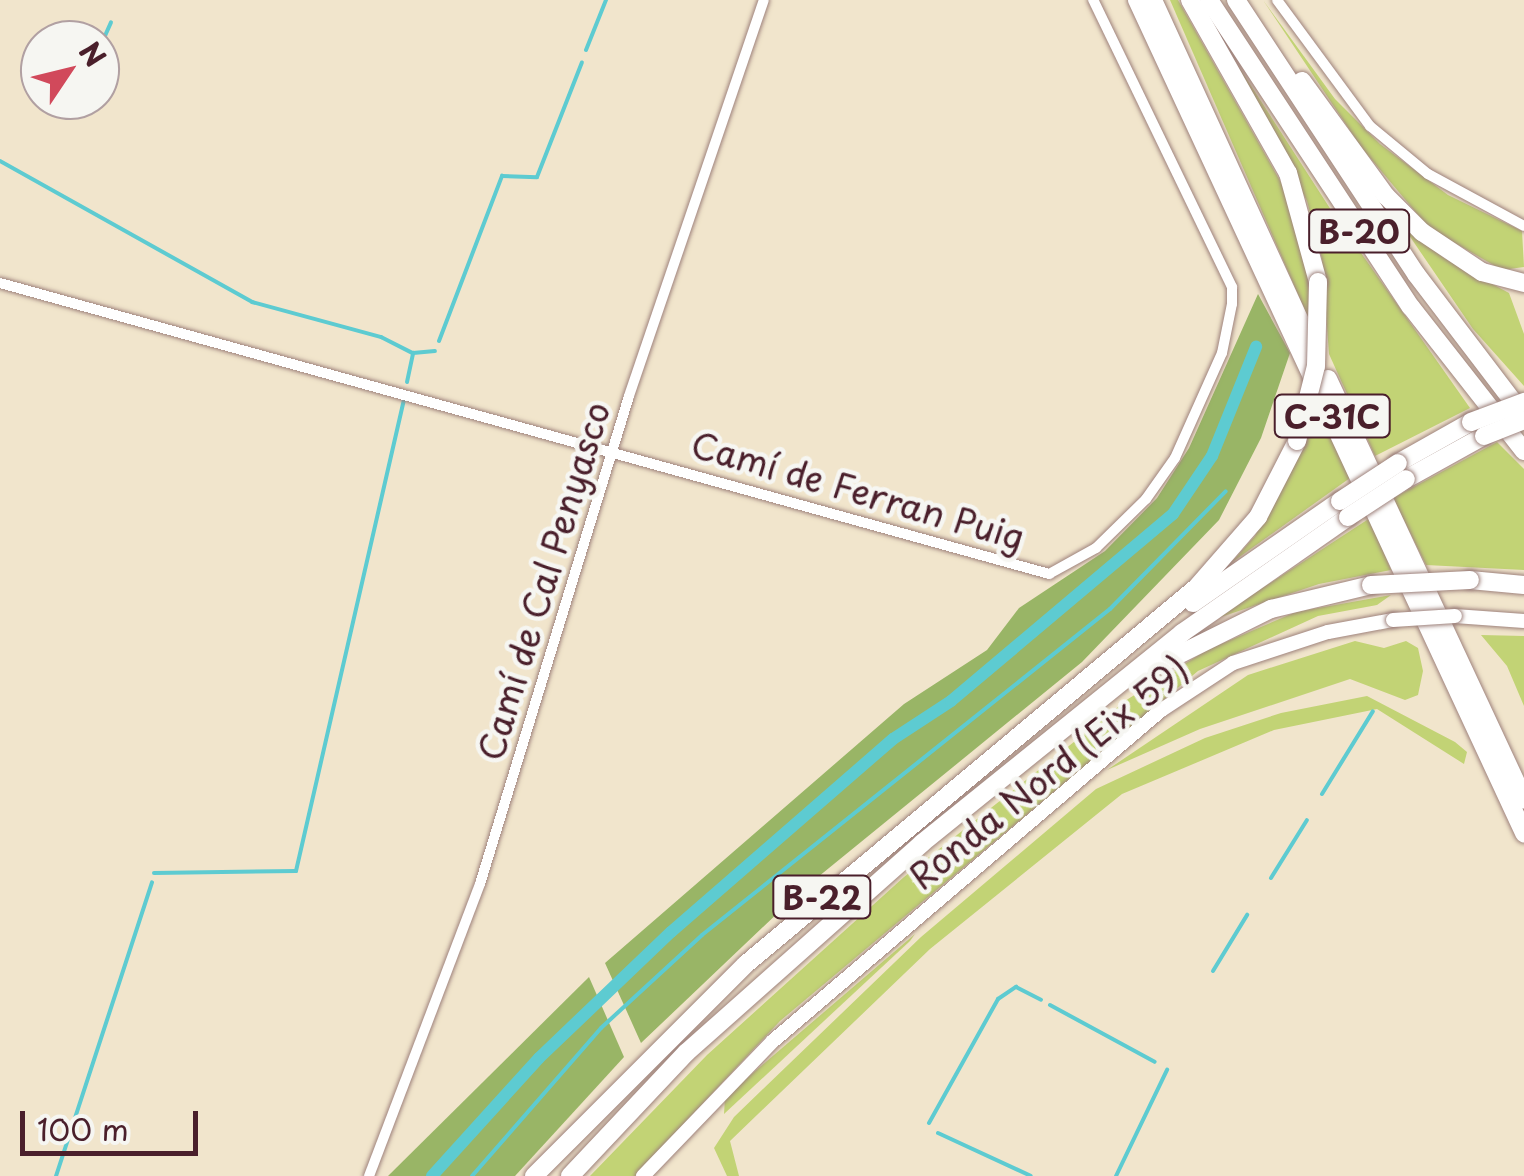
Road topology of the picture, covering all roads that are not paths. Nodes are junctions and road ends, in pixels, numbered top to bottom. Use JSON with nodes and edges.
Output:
{"nodes":[{"id":1,"x":764,"y":0,"type":"edge"},
{"id":2,"x":1093,"y":0,"type":"edge"},
{"id":3,"x":1137,"y":0,"type":"edge"},
{"id":4,"x":1152,"y":0,"type":"edge"},
{"id":5,"x":1190,"y":0,"type":"edge"},
{"id":6,"x":1209,"y":0,"type":"edge"},
{"id":7,"x":1238,"y":0,"type":"edge"},
{"id":8,"x":1278,"y":0,"type":"edge"},
{"id":9,"x":1524,"y":226,"type":"edge"},
{"id":10,"x":0,"y":283,"type":"edge"},
{"id":11,"x":1524,"y":283,"type":"edge"},
{"id":12,"x":1524,"y":402,"type":"edge"},
{"id":13,"x":1524,"y":418,"type":"edge"},
{"id":14,"x":1477,"y":429,"type":"junction"},
{"id":15,"x":612,"y":448,"type":"junction"},
{"id":16,"x":1524,"y":451,"type":"edge"},
{"id":17,"x":1344,"y":509,"type":"junction"},
{"id":18,"x":1524,"y":585,"type":"edge"},
{"id":19,"x":1524,"y":621,"type":"edge"},
{"id":20,"x":1134,"y":644,"type":"junction"},
{"id":21,"x":1103,"y":699,"type":"junction"},
{"id":22,"x":1524,"y":800,"type":"edge"},
{"id":23,"x":1524,"y":834,"type":"edge"},
{"id":24,"x":369,"y":1176,"type":"edge"},
{"id":25,"x":534,"y":1176,"type":"edge"},
{"id":26,"x":570,"y":1176,"type":"edge"},
{"id":27,"x":643,"y":1176,"type":"edge"}],
"edges":[{"from":1,"to":15,"type":"street","name":"Camí de Cal Penyasco"},
{"from":2,"to":15,"type":"street","name":"Camí de Ferran Puig"},
{"from":3,"to":23,"type":"highway","number":"C-31C"},
{"from":4,"to":22,"type":"highway","number":"C-31C"},
{"from":5,"to":20,"type":"highway","bridge":true},
{"from":6,"to":16,"type":"highway","number":"B-20"},
{"from":7,"to":11,"type":"highway"},
{"from":7,"to":13,"type":"highway","number":"B-20"},
{"from":8,"to":9,"type":"street"},
{"from":10,"to":15,"type":"street","name":"Camí de Ferran Puig"},
{"from":12,"to":14,"type":"highway","number":"B-22","bridge":true},
{"from":13,"to":14,"type":"highway","number":"B-22","bridge":true},
{"from":14,"to":17,"type":"highway","number":"B-22","bridge":true},
{"from":15,"to":24,"type":"street","name":"Camí de Cal Penyasco"},
{"from":17,"to":20,"type":"highway","number":"B-22"},
{"from":17,"to":21,"type":"highway","number":"B-22"},
{"from":18,"to":21,"type":"highway","bridge":true},
{"from":19,"to":27,"type":"main road","name":"Ronda Nord (Eix 59)","bridge":true},
{"from":20,"to":25,"type":"highway","number":"B-22"},
{"from":21,"to":26,"type":"highway","number":"B-22"}]}
